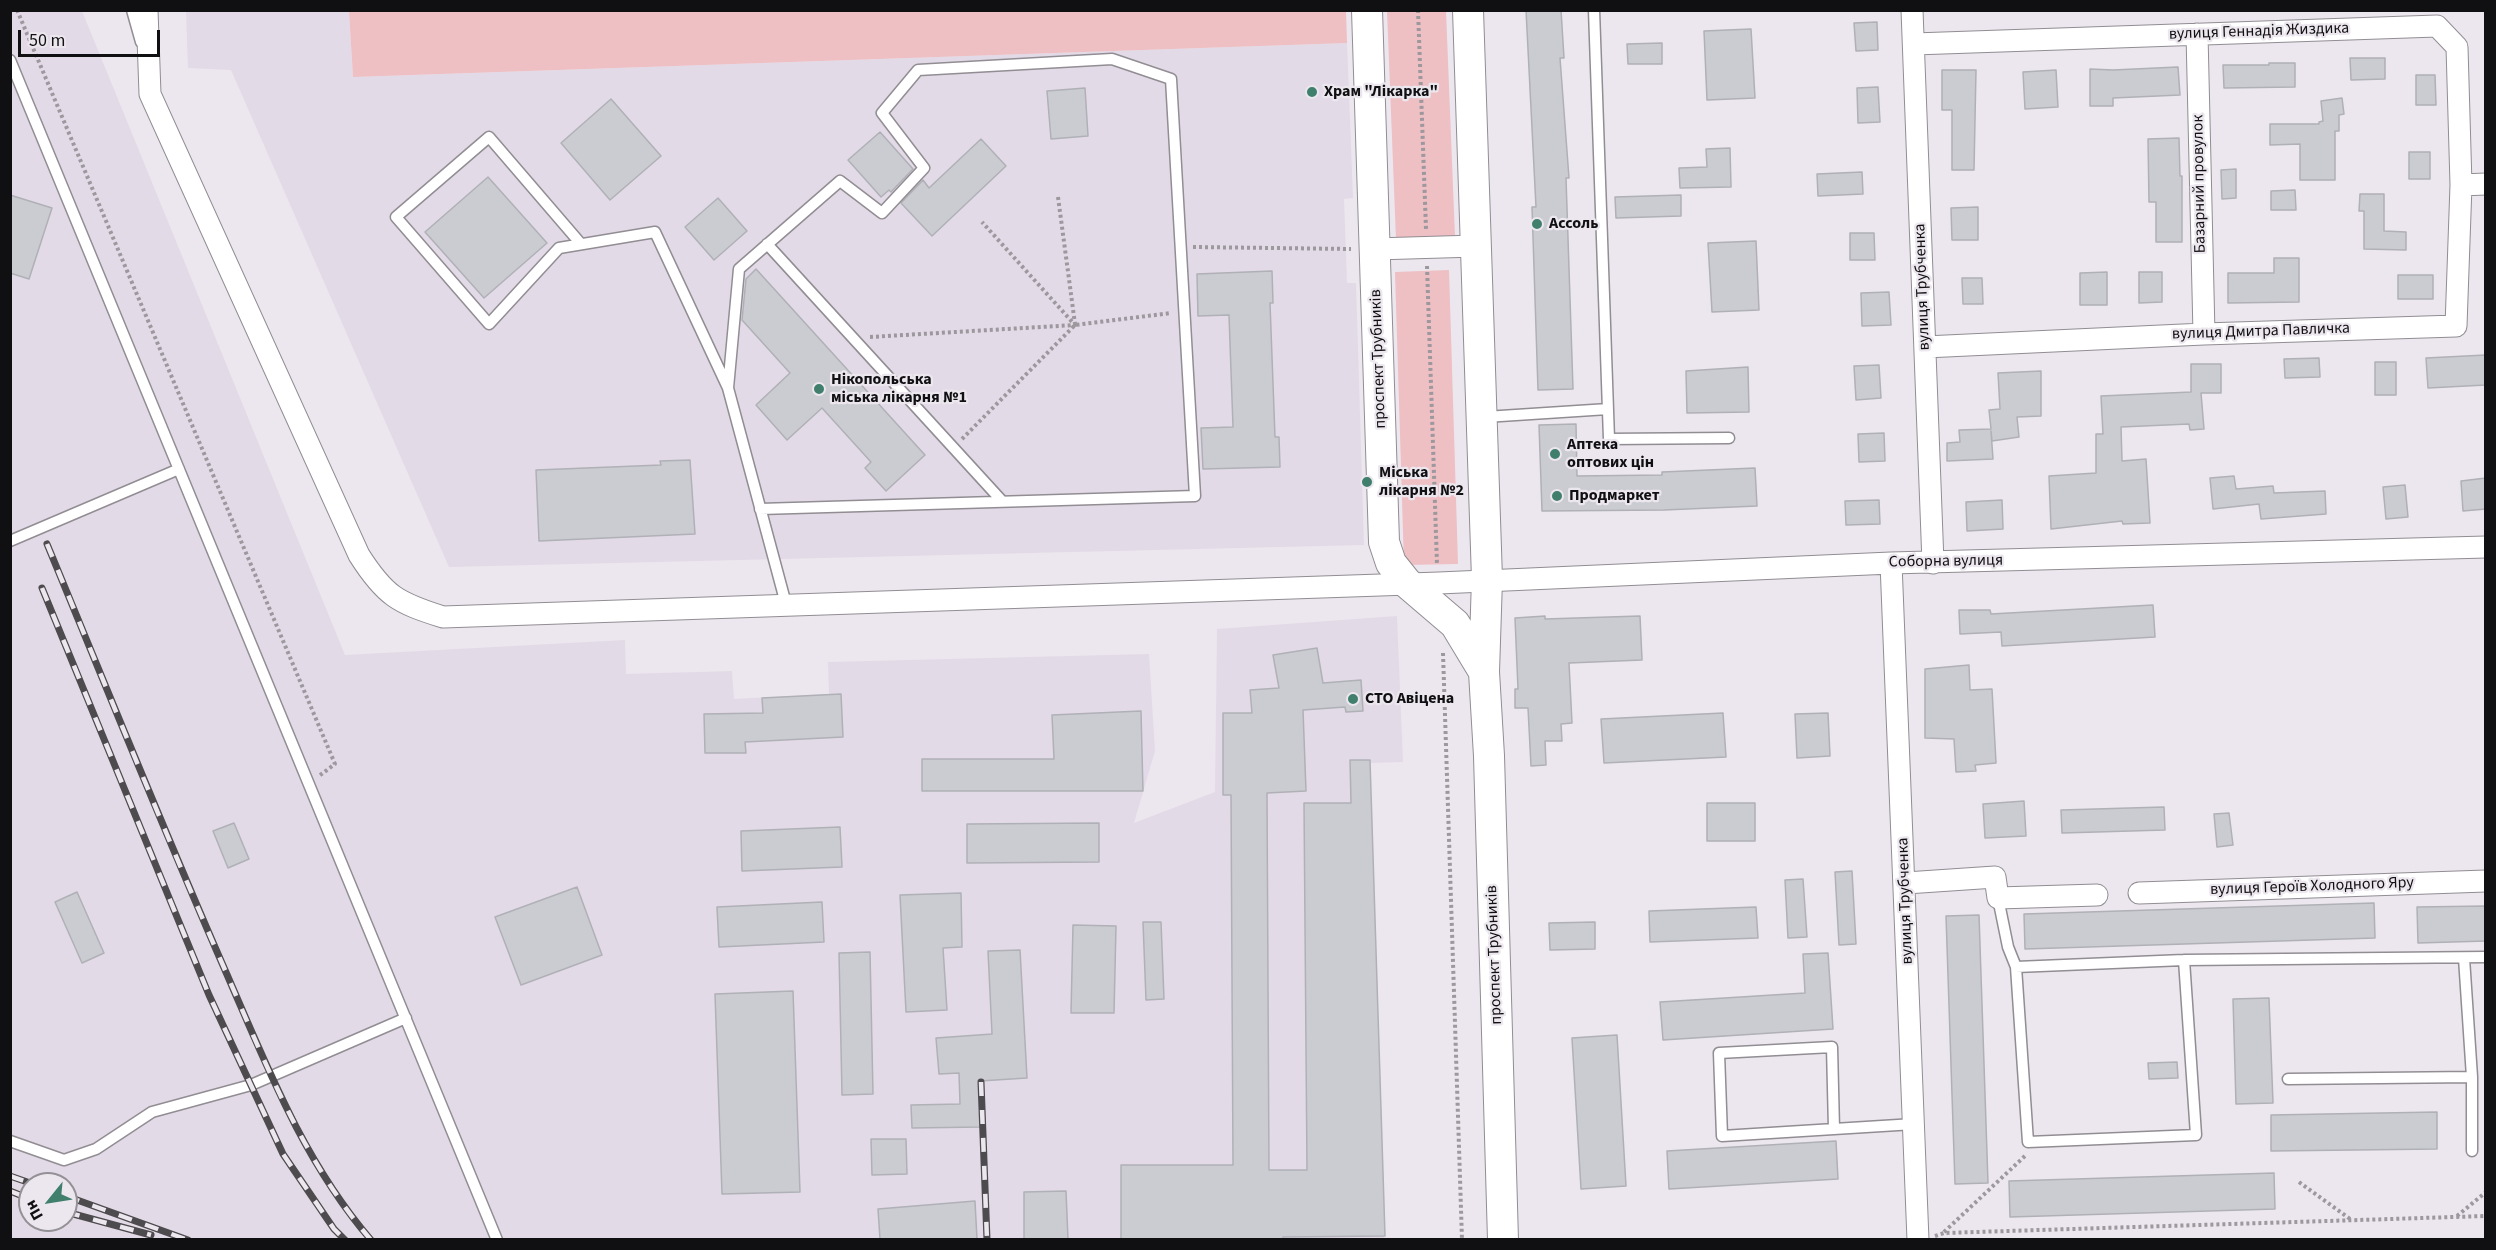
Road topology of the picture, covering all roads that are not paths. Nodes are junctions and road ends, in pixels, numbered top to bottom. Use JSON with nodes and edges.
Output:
{"nodes":[{"id":1,"x":132,"y":10,"type":"edge"},
{"id":2,"x":147,"y":10,"type":"edge"},
{"id":3,"x":1367,"y":10,"type":"edge"},
{"id":4,"x":1468,"y":10,"type":"edge"},
{"id":5,"x":1594,"y":10,"type":"edge"},
{"id":6,"x":1912,"y":10,"type":"edge"},
{"id":7,"x":2197,"y":34,"type":"junction"},
{"id":8,"x":1914,"y":44,"type":"junction"},
{"id":9,"x":10,"y":60,"type":"edge"},
{"id":10,"x":149,"y":67,"type":"junction"},
{"id":11,"x":2486,"y":184,"type":"edge"},
{"id":12,"x":2462,"y":185,"type":"junction"},
{"id":13,"x":582,"y":244,"type":"junction"},
{"id":14,"x":767,"y":244,"type":"junction"},
{"id":15,"x":1476,"y":246,"type":"junction"},
{"id":16,"x":1375,"y":249,"type":"junction"},
{"id":17,"x":2204,"y":334,"type":"junction"},
{"id":18,"x":1925,"y":347,"type":"junction"},
{"id":19,"x":728,"y":388,"type":"junction"},
{"id":20,"x":1608,"y":409,"type":"junction"},
{"id":21,"x":1481,"y":417,"type":"junction"},
{"id":22,"x":1729,"y":438,"type":"dead end"},
{"id":23,"x":179,"y":469,"type":"junction"},
{"id":24,"x":1002,"y":501,"type":"junction"},
{"id":25,"x":760,"y":509,"type":"junction"},
{"id":26,"x":10,"y":541,"type":"edge"},
{"id":27,"x":2486,"y":547,"type":"edge"},
{"id":28,"x":1891,"y":563,"type":"junction"},
{"id":29,"x":1933,"y":563,"type":"junction"},
{"id":30,"x":1487,"y":579,"type":"junction"},
{"id":31,"x":1407,"y":583,"type":"junction"},
{"id":32,"x":786,"y":604,"type":"junction"},
{"id":33,"x":1484,"y":672,"type":"junction"},
{"id":34,"x":2486,"y":881,"type":"edge"},
{"id":35,"x":1906,"y":883,"type":"junction"},
{"id":36,"x":2139,"y":893,"type":"dead end"},
{"id":37,"x":2097,"y":895,"type":"dead end"},
{"id":38,"x":1998,"y":898,"type":"junction"},
{"id":39,"x":2486,"y":957,"type":"edge"},
{"id":40,"x":2464,"y":958,"type":"junction"},
{"id":41,"x":2184,"y":960,"type":"junction"},
{"id":42,"x":2016,"y":967,"type":"junction"},
{"id":43,"x":406,"y":1018,"type":"junction"},
{"id":44,"x":2472,"y":1077,"type":"junction"},
{"id":45,"x":2288,"y":1079,"type":"dead end"},
{"id":46,"x":1914,"y":1124,"type":"junction"},
{"id":47,"x":1834,"y":1129,"type":"junction"},
{"id":48,"x":10,"y":1141,"type":"edge"},
{"id":49,"x":2472,"y":1151,"type":"dead end"},
{"id":50,"x":497,"y":1239,"type":"edge"},
{"id":51,"x":1503,"y":1239,"type":"edge"},
{"id":52,"x":1923,"y":1239,"type":"edge"}],
"edges":[{"from":1,"to":10,"type":"lane"},
{"from":2,"to":10,"type":"street"},
{"from":3,"to":16,"type":"main road","name":"проспект Трубників"},
{"from":4,"to":15,"type":"main road","name":"проспект Трубників"},
{"from":5,"to":20,"type":"lane"},
{"from":6,"to":8,"type":"street","name":"вулиця Трубченка"},
{"from":7,"to":8,"type":"street","name":"вулиця Геннадія Жиздика"},
{"from":7,"to":12,"type":"street","name":"вулиця Геннадія Жиздика"},
{"from":7,"to":17,"type":"street","name":"Базарний провулок"},
{"from":8,"to":18,"type":"street","name":"вулиця Трубченка"},
{"from":9,"to":23,"type":"lane"},
{"from":10,"to":32,"type":"street","name":"Соборна вулиця"},
{"from":11,"to":12,"type":"street"},
{"from":12,"to":17,"type":"street","name":"вулиця Дмитра Павличка"},
{"from":13,"to":13,"type":"lane"},
{"from":13,"to":19,"type":"lane"},
{"from":14,"to":19,"type":"lane"},
{"from":14,"to":24,"type":"lane"},
{"from":14,"to":24,"type":"lane"},
{"from":15,"to":16,"type":"street"},
{"from":15,"to":21,"type":"main road","name":"проспект Трубників"},
{"from":16,"to":31,"type":"main road","name":"проспект Трубників"},
{"from":17,"to":18,"type":"street","name":"вулиця Дмитра Павличка"},
{"from":18,"to":29,"type":"street","name":"вулиця Трубченка"},
{"from":19,"to":25,"type":"lane"},
{"from":20,"to":21,"type":"lane"},
{"from":20,"to":22,"type":"lane"},
{"from":21,"to":30,"type":"main road","name":"проспект Трубників"},
{"from":23,"to":26,"type":"lane"},
{"from":23,"to":43,"type":"lane"},
{"from":24,"to":25,"type":"lane"},
{"from":25,"to":32,"type":"lane"},
{"from":27,"to":29,"type":"street","name":"Соборна вулиця"},
{"from":28,"to":29,"type":"street","name":"Соборна вулиця"},
{"from":28,"to":30,"type":"street","name":"Соборна вулиця"},
{"from":28,"to":35,"type":"street","name":"вулиця Трубченка"},
{"from":30,"to":31,"type":"street","name":"Соборна вулиця"},
{"from":30,"to":33,"type":"main road","name":"проспект Трубників"},
{"from":31,"to":32,"type":"street","name":"Соборна вулиця"},
{"from":31,"to":33,"type":"main road","name":"проспект Трубників"},
{"from":33,"to":51,"type":"main road","name":"проспект Трубників"},
{"from":34,"to":36,"type":"street","name":"вулиця Героїв Холодного Яру"},
{"from":35,"to":38,"type":"street"},
{"from":35,"to":46,"type":"street","name":"вулиця Трубченка"},
{"from":37,"to":38,"type":"street"},
{"from":38,"to":42,"type":"lane"},
{"from":39,"to":40,"type":"lane"},
{"from":40,"to":41,"type":"lane"},
{"from":40,"to":44,"type":"lane"},
{"from":41,"to":42,"type":"lane"},
{"from":41,"to":42,"type":"lane"},
{"from":43,"to":48,"type":"lane"},
{"from":43,"to":50,"type":"lane"},
{"from":44,"to":45,"type":"lane"},
{"from":44,"to":49,"type":"lane"},
{"from":46,"to":47,"type":"lane"},
{"from":46,"to":52,"type":"street","name":"вулиця Трубченка"},
{"from":47,"to":47,"type":"lane"}]}
